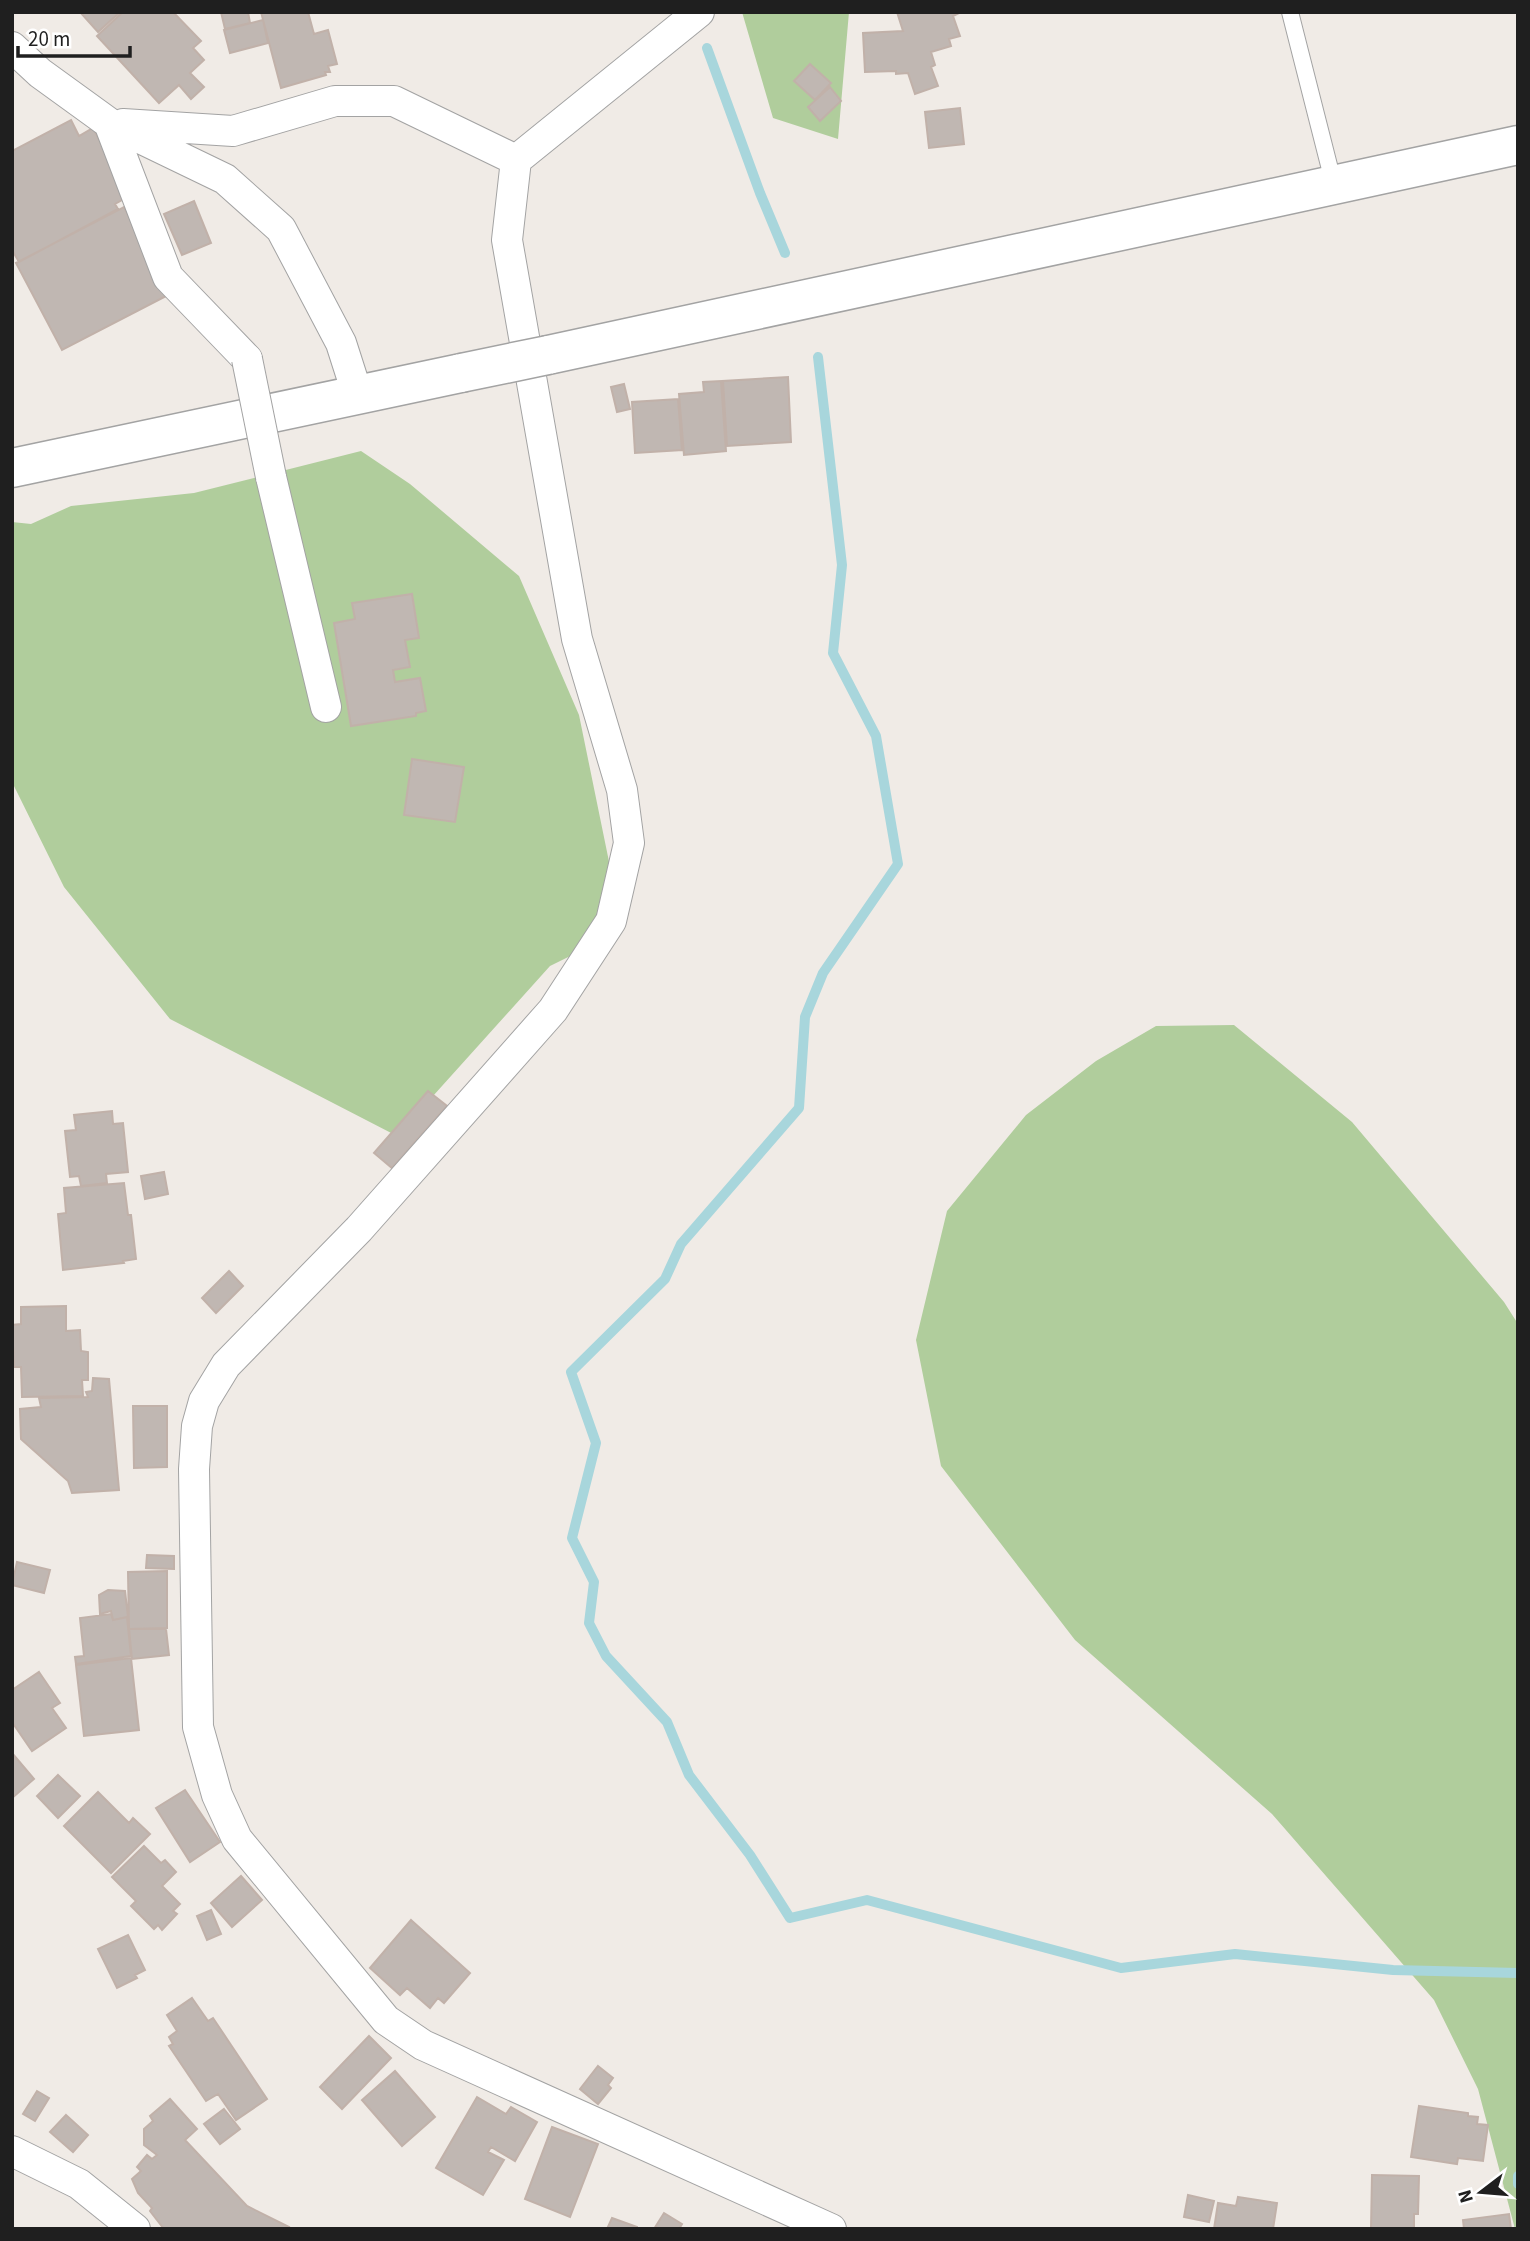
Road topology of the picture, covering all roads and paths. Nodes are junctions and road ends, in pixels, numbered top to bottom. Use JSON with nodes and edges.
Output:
{"nodes":[{"id":1,"x":699,"y":12,"type":"edge"},
{"id":2,"x":1290,"y":12,"type":"edge"},
{"id":3,"x":12,"y":47,"type":"edge"},
{"id":4,"x":109,"y":124,"type":"junction"},
{"id":5,"x":1518,"y":145,"type":"edge"},
{"id":6,"x":516,"y":160,"type":"junction"},
{"id":7,"x":1334,"y":185,"type":"junction"},
{"id":8,"x":357,"y":394,"type":"junction"},
{"id":9,"x":12,"y":468,"type":"edge"},
{"id":10,"x":326,"y":707,"type":"dead end"},
{"id":11,"x":12,"y":2151,"type":"edge"},
{"id":12,"x":135,"y":2229,"type":"edge"},
{"id":13,"x":831,"y":2229,"type":"edge"}],
"edges":[{"from":1,"to":6,"type":"street"},
{"from":2,"to":7,"type":"lane"},
{"from":3,"to":4,"type":"street"},
{"from":4,"to":6,"type":"street"},
{"from":4,"to":8,"type":"street"},
{"from":4,"to":10,"type":"street","bridge":true},
{"from":5,"to":7,"type":"street"},
{"from":6,"to":13,"type":"street"},
{"from":7,"to":8,"type":"street","bridge":true},
{"from":8,"to":9,"type":"street"},
{"from":11,"to":12,"type":"street"}]}
